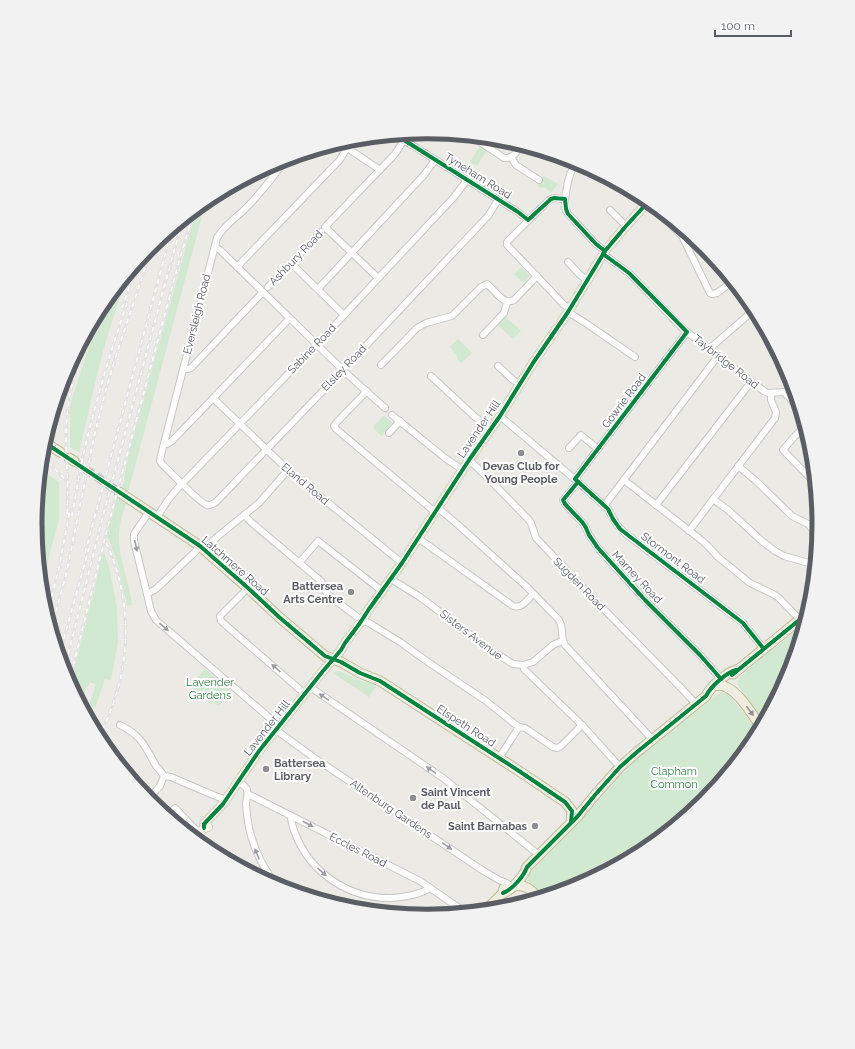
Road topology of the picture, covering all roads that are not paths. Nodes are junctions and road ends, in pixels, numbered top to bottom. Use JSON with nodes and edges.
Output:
{"nodes":[{"id":1,"x":404,"y":140,"type":"joint"},
{"id":2,"x":482,"y":143,"type":"edge"},
{"id":3,"x":347,"y":148,"type":"joint"},
{"id":4,"x":518,"y":150,"type":"edge"},
{"id":5,"x":511,"y":157,"type":"junction"},
{"id":6,"x":435,"y":160,"type":"junction"},
{"id":7,"x":574,"y":168,"type":"edge"},
{"id":8,"x":278,"y":169,"type":"edge"},
{"id":9,"x":380,"y":170,"type":"junction"},
{"id":10,"x":467,"y":180,"type":"junction"},
{"id":11,"x":539,"y":180,"type":"dead end"},
{"id":12,"x":565,"y":199,"type":"junction"},
{"id":13,"x":498,"y":200,"type":"junction"},
{"id":14,"x":645,"y":206,"type":"edge"},
{"id":15,"x":610,"y":210,"type":"dead end"},
{"id":16,"x":528,"y":220,"type":"junction"},
{"id":17,"x":626,"y":226,"type":"junction"},
{"id":18,"x":323,"y":230,"type":"junction"},
{"id":19,"x":677,"y":231,"type":"edge"},
{"id":20,"x":215,"y":247,"type":"junction"},
{"id":21,"x":352,"y":253,"type":"junction"},
{"id":22,"x":604,"y":253,"type":"junction"},
{"id":23,"x":568,"y":262,"type":"dead end"},
{"id":24,"x":291,"y":264,"type":"junction"},
{"id":25,"x":237,"y":267,"type":"junction"},
{"id":26,"x":536,"y":276,"type":"junction"},
{"id":27,"x":378,"y":278,"type":"junction"},
{"id":28,"x":587,"y":280,"type":"junction"},
{"id":29,"x":728,"y":284,"type":"edge"},
{"id":30,"x":268,"y":287,"type":"dead end"},
{"id":31,"x":318,"y":289,"type":"junction"},
{"id":32,"x":263,"y":292,"type":"junction"},
{"id":33,"x":507,"y":302,"type":"junction"},
{"id":34,"x":569,"y":310,"type":"junction"},
{"id":35,"x":750,"y":313,"type":"edge"},
{"id":36,"x":344,"y":315,"type":"junction"},
{"id":37,"x":290,"y":318,"type":"junction"},
{"id":38,"x":687,"y":332,"type":"junction"},
{"id":39,"x":483,"y":335,"type":"dead end"},
{"id":40,"x":317,"y":344,"type":"junction"},
{"id":41,"x":709,"y":349,"type":"junction"},
{"id":42,"x":718,"y":356,"type":"junction"},
{"id":43,"x":635,"y":357,"type":"dead end"},
{"id":44,"x":381,"y":365,"type":"dead end"},
{"id":45,"x":498,"y":366,"type":"dead end"},
{"id":46,"x":183,"y":369,"type":"junction"},
{"id":47,"x":343,"y":370,"type":"junction"},
{"id":48,"x":431,"y":376,"type":"dead end"},
{"id":49,"x":751,"y":382,"type":"junction"},
{"id":50,"x":520,"y":384,"type":"junction"},
{"id":51,"x":367,"y":392,"type":"junction"},
{"id":52,"x":771,"y":393,"type":"junction"},
{"id":53,"x":213,"y":398,"type":"junction"},
{"id":54,"x":793,"y":402,"type":"edge"},
{"id":55,"x":385,"y":408,"type":"dead end"},
{"id":56,"x":392,"y":414,"type":"dead end"},
{"id":57,"x":500,"y":416,"type":"junction"},
{"id":58,"x":400,"y":421,"type":"junction"},
{"id":59,"x":240,"y":423,"type":"junction"},
{"id":60,"x":492,"y":428,"type":"junction"},
{"id":61,"x":801,"y":430,"type":"edge"},
{"id":62,"x":389,"y":433,"type":"dead end"},
{"id":63,"x":164,"y":444,"type":"junction"},
{"id":64,"x":50,"y":446,"type":"edge"},
{"id":65,"x":569,"y":448,"type":"dead end"},
{"id":66,"x":267,"y":449,"type":"junction"},
{"id":67,"x":598,"y":449,"type":"junction"},
{"id":68,"x":60,"y":452,"type":"dead end"},
{"id":69,"x":469,"y":460,"type":"junction"},
{"id":70,"x":738,"y":466,"type":"junction"},
{"id":71,"x":288,"y":470,"type":"junction"},
{"id":72,"x":463,"y":470,"type":"junction"},
{"id":73,"x":810,"y":478,"type":"edge"},
{"id":74,"x":624,"y":480,"type":"junction"},
{"id":75,"x":576,"y":481,"type":"junction"},
{"id":76,"x":182,"y":484,"type":"junction"},
{"id":77,"x":119,"y":492,"type":"tunnel mouth"},
{"id":78,"x":713,"y":499,"type":"junction"},
{"id":79,"x":656,"y":505,"type":"junction"},
{"id":80,"x":604,"y":506,"type":"junction"},
{"id":81,"x":437,"y":510,"type":"junction"},
{"id":82,"x":153,"y":514,"type":"junction"},
{"id":83,"x":244,"y":515,"type":"junction"},
{"id":84,"x":813,"y":530,"type":"edge"},
{"id":85,"x":689,"y":531,"type":"junction"},
{"id":86,"x":418,"y":538,"type":"junction"},
{"id":87,"x":202,"y":548,"type":"junction"},
{"id":88,"x":299,"y":563,"type":"junction"},
{"id":89,"x":811,"y":563,"type":"edge"},
{"id":90,"x":402,"y":564,"type":"junction"},
{"id":91,"x":391,"y":579,"type":"junction"},
{"id":92,"x":248,"y":588,"type":"junction"},
{"id":93,"x":382,"y":591,"type":"junction"},
{"id":94,"x":147,"y":594,"type":"junction"},
{"id":95,"x":533,"y":594,"type":"junction"},
{"id":96,"x":362,"y":620,"type":"junction"},
{"id":97,"x":800,"y":620,"type":"joint"},
{"id":98,"x":562,"y":641,"type":"junction"},
{"id":99,"x":763,"y":648,"type":"junction"},
{"id":100,"x":334,"y":659,"type":"junction"},
{"id":101,"x":523,"y":665,"type":"junction"},
{"id":102,"x":736,"y":670,"type":"junction"},
{"id":103,"x":719,"y":683,"type":"junction"},
{"id":104,"x":310,"y":688,"type":"junction"},
{"id":105,"x":305,"y":694,"type":"junction"},
{"id":106,"x":738,"y":695,"type":"junction"},
{"id":107,"x":696,"y":704,"type":"junction"},
{"id":108,"x":758,"y":722,"type":"edge"},
{"id":109,"x":120,"y":725,"type":"dead end"},
{"id":110,"x":582,"y":725,"type":"junction"},
{"id":111,"x":519,"y":727,"type":"junction"},
{"id":112,"x":277,"y":728,"type":"junction"},
{"id":113,"x":652,"y":739,"type":"junction"},
{"id":114,"x":499,"y":758,"type":"junction"},
{"id":115,"x":620,"y":767,"type":"junction"},
{"id":116,"x":164,"y":776,"type":"junction"},
{"id":117,"x":238,"y":782,"type":"junction"},
{"id":118,"x":248,"y":794,"type":"junction"},
{"id":119,"x":153,"y":795,"type":"edge"},
{"id":120,"x":225,"y":802,"type":"junction"},
{"id":121,"x":565,"y":802,"type":"junction"},
{"id":122,"x":587,"y":804,"type":"junction"},
{"id":123,"x":171,"y":812,"type":"edge"},
{"id":124,"x":290,"y":815,"type":"junction"},
{"id":125,"x":571,"y":822,"type":"junction"},
{"id":126,"x":199,"y":833,"type":"edge"},
{"id":127,"x":539,"y":856,"type":"junction"},
{"id":128,"x":522,"y":872,"type":"junction"},
{"id":129,"x":271,"y":877,"type":"edge"},
{"id":130,"x":510,"y":885,"type":"junction"},
{"id":131,"x":430,"y":888,"type":"junction"},
{"id":132,"x":528,"y":888,"type":"junction"},
{"id":133,"x":536,"y":894,"type":"edge"},
{"id":134,"x":495,"y":901,"type":"junction"},
{"id":135,"x":498,"y":904,"type":"edge"},
{"id":136,"x":491,"y":905,"type":"edge"},
{"id":137,"x":459,"y":908,"type":"edge"}],
"edges":[{"from":1,"to":6,"type":"street","name":"Tyneham Road"},
{"from":1,"to":9,"type":"street","name":"Ashbury Road"},
{"from":2,"to":5,"type":"street"},
{"from":3,"to":9,"type":"street"},
{"from":3,"to":25,"type":"street"},
{"from":4,"to":5,"type":"street"},
{"from":5,"to":11,"type":"street"},
{"from":6,"to":10,"type":"street","name":"Tyneham Road"},
{"from":6,"to":21,"type":"street"},
{"from":7,"to":12,"type":"street"},
{"from":8,"to":20,"type":"street","name":"Eversleigh Road"},
{"from":9,"to":18,"type":"street","name":"Ashbury Road"},
{"from":10,"to":13,"type":"street","name":"Tyneham Road"},
{"from":10,"to":27,"type":"street","name":"Sabine Road"},
{"from":12,"to":16,"type":"street"},
{"from":12,"to":22,"type":"street","name":"Taybridge Road"},
{"from":13,"to":16,"type":"street","name":"Tyneham Road"},
{"from":13,"to":47,"type":"street","name":"Elsley Road"},
{"from":14,"to":17,"type":"main road","name":"Lavender Hill"},
{"from":15,"to":17,"type":"street"},
{"from":16,"to":26,"type":"street"},
{"from":17,"to":22,"type":"main road","name":"Lavender Hill"},
{"from":18,"to":21,"type":"street"},
{"from":18,"to":24,"type":"street","name":"Ashbury Road"},
{"from":19,"to":29,"type":"street"},
{"from":20,"to":25,"type":"street"},
{"from":20,"to":46,"type":"street","name":"Eversleigh Road"},
{"from":21,"to":27,"type":"street"},
{"from":21,"to":31,"type":"street"},
{"from":22,"to":28,"type":"main road","name":"Lavender Hill"},
{"from":22,"to":38,"type":"street","name":"Taybridge Road"},
{"from":23,"to":28,"type":"street"},
{"from":24,"to":30,"type":"street","name":"Ashbury Road"},
{"from":24,"to":31,"type":"street"},
{"from":25,"to":32,"type":"street"},
{"from":26,"to":33,"type":"street"},
{"from":26,"to":34,"type":"street"},
{"from":27,"to":36,"type":"street","name":"Sabine Road"},
{"from":28,"to":34,"type":"main road","name":"Lavender Hill"},
{"from":31,"to":36,"type":"street"},
{"from":32,"to":37,"type":"street"},
{"from":32,"to":46,"type":"street","name":"Ashbury Road"},
{"from":33,"to":39,"type":"street"},
{"from":33,"to":44,"type":"street"},
{"from":34,"to":43,"type":"street"},
{"from":34,"to":50,"type":"main road","name":"Lavender Hill"},
{"from":35,"to":41,"type":"street"},
{"from":36,"to":40,"type":"street","name":"Sabine Road"},
{"from":37,"to":40,"type":"street"},
{"from":37,"to":53,"type":"street"},
{"from":38,"to":41,"type":"street","name":"Taybridge Road"},
{"from":38,"to":67,"type":"street","name":"Gowrie Road"},
{"from":40,"to":47,"type":"street"},
{"from":40,"to":59,"type":"street","name":"Sabine Road"},
{"from":41,"to":42,"type":"street","name":"Taybridge Road"},
{"from":42,"to":49,"type":"street","name":"Taybridge Road"},
{"from":42,"to":74,"type":"street"},
{"from":45,"to":50,"type":"street"},
{"from":46,"to":63,"type":"street","name":"Eversleigh Road"},
{"from":47,"to":51,"type":"street"},
{"from":47,"to":66,"type":"street","name":"Elsley Road"},
{"from":48,"to":60,"type":"street"},
{"from":49,"to":52,"type":"street","name":"Taybridge Road"},
{"from":49,"to":79,"type":"street"},
{"from":50,"to":57,"type":"main road","name":"Lavender Hill"},
{"from":51,"to":55,"type":"street"},
{"from":51,"to":81,"type":"street"},
{"from":52,"to":54,"type":"street","name":"Taybridge Road"},
{"from":52,"to":70,"type":"street"},
{"from":53,"to":59,"type":"street","name":"Eland Road"},
{"from":53,"to":63,"type":"street"},
{"from":56,"to":58,"type":"street"},
{"from":57,"to":60,"type":"main road","name":"Lavender Hill"},
{"from":57,"to":75,"type":"street","name":"Stormont Road"},
{"from":58,"to":62,"type":"street"},
{"from":58,"to":72,"type":"street"},
{"from":59,"to":66,"type":"street","name":"Eland Road"},
{"from":59,"to":76,"type":"street","name":"Sabine Road"},
{"from":60,"to":69,"type":"main road","name":"Lavender Hill"},
{"from":61,"to":73,"type":"street"},
{"from":63,"to":76,"type":"street","name":"Eversleigh Road"},
{"from":64,"to":68,"type":"highway"},
{"from":65,"to":67,"type":"street"},
{"from":66,"to":71,"type":"street","name":"Eland Road"},
{"from":66,"to":76,"type":"street","name":"Elsley Road"},
{"from":67,"to":75,"type":"street","name":"Gowrie Road"},
{"from":69,"to":72,"type":"main road","name":"Lavender Hill"},
{"from":69,"to":107,"type":"street","name":"Sugden Road"},
{"from":70,"to":78,"type":"street"},
{"from":70,"to":84,"type":"street"},
{"from":71,"to":83,"type":"street"},
{"from":71,"to":90,"type":"street","name":"Eland Road"},
{"from":72,"to":81,"type":"main road","name":"Lavender Hill"},
{"from":74,"to":79,"type":"street"},
{"from":74,"to":80,"type":"street"},
{"from":75,"to":80,"type":"street","name":"Stormont Road"},
{"from":75,"to":103,"type":"street","name":"Marney Road"},
{"from":76,"to":82,"type":"street","name":"Sabine Road"},
{"from":77,"to":82,"type":"highway","name":"Latchmere Road"},
{"from":78,"to":85,"type":"street"},
{"from":78,"to":89,"type":"street"},
{"from":79,"to":85,"type":"street"},
{"from":80,"to":99,"type":"street","name":"Stormont Road"},
{"from":81,"to":86,"type":"main road","name":"Lavender Hill"},
{"from":81,"to":95,"type":"street"},
{"from":82,"to":87,"type":"highway","name":"Latchmere Road"},
{"from":82,"to":94,"type":"street","name":"Sabine Road","one_way":true},
{"from":83,"to":87,"type":"street"},
{"from":83,"to":88,"type":"street"},
{"from":85,"to":97,"type":"street"},
{"from":86,"to":90,"type":"main road","name":"Lavender Hill"},
{"from":86,"to":95,"type":"street"},
{"from":87,"to":92,"type":"highway","name":"Latchmere Road"},
{"from":87,"to":94,"type":"street"},
{"from":88,"to":93,"type":"street"},
{"from":88,"to":96,"type":"street"},
{"from":90,"to":91,"type":"main road","name":"Lavender Hill"},
{"from":91,"to":93,"type":"main road","name":"Lavender Hill"},
{"from":91,"to":101,"type":"street","name":"Sisters Avenue"},
{"from":92,"to":100,"type":"highway","name":"Latchmere Road"},
{"from":105,"to":92,"type":"street","one_way":true},
{"from":93,"to":96,"type":"main road","name":"Lavender Hill"},
{"from":94,"to":112,"type":"street","name":"Altenburg Gardens","one_way":true},
{"from":95,"to":98,"type":"street"},
{"from":96,"to":100,"type":"main road","name":"Lavender Hill"},
{"from":96,"to":111,"type":"street"},
{"from":97,"to":99,"type":"highway"},
{"from":98,"to":101,"type":"street"},
{"from":98,"to":113,"type":"street"},
{"from":99,"to":102,"type":"highway"},
{"from":100,"to":104,"type":"main road","name":"Lavender Hill"},
{"from":100,"to":114,"type":"highway","name":"Elspeth Road"},
{"from":101,"to":110,"type":"street"},
{"from":102,"to":103,"type":"highway"},
{"from":102,"to":106,"type":"highway"},
{"from":103,"to":106,"type":"highway"},
{"from":103,"to":107,"type":"highway"},
{"from":104,"to":105,"type":"main road","name":"Lavender Hill"},
{"from":127,"to":104,"type":"street","one_way":true},
{"from":105,"to":112,"type":"main road","name":"Lavender Hill"},
{"from":106,"to":108,"type":"highway","one_way":true},
{"from":107,"to":113,"type":"highway"},
{"from":109,"to":116,"type":"street"},
{"from":110,"to":111,"type":"street"},
{"from":110,"to":115,"type":"street"},
{"from":111,"to":114,"type":"street"},
{"from":112,"to":117,"type":"main road","name":"Lavender Hill"},
{"from":112,"to":130,"type":"street","name":"Altenburg Gardens","one_way":true},
{"from":113,"to":115,"type":"highway"},
{"from":114,"to":121,"type":"highway","name":"Elspeth Road"},
{"from":115,"to":122,"type":"highway"},
{"from":116,"to":119,"type":"street"},
{"from":116,"to":120,"type":"street"},
{"from":117,"to":118,"type":"street"},
{"from":117,"to":120,"type":"main road","name":"Lavender Hill"},
{"from":118,"to":124,"type":"street","name":"Eccles Road"},
{"from":129,"to":118,"type":"street","one_way":true},
{"from":120,"to":126,"type":"main road","name":"Lavender Hill"},
{"from":121,"to":122,"type":"highway","name":"Elspeth Road"},
{"from":121,"to":125,"type":"highway"},
{"from":122,"to":125,"type":"highway"},
{"from":123,"to":126,"type":"street"},
{"from":124,"to":131,"type":"street","name":"Eccles Road","one_way":true},
{"from":124,"to":131,"type":"street","one_way":true},
{"from":125,"to":127,"type":"highway"},
{"from":127,"to":128,"type":"highway"},
{"from":128,"to":130,"type":"highway"},
{"from":128,"to":132,"type":"highway"},
{"from":130,"to":132,"type":"highway"},
{"from":130,"to":134,"type":"highway"},
{"from":131,"to":137,"type":"street","name":"Eccles Road"},
{"from":132,"to":133,"type":"highway"},
{"from":134,"to":135,"type":"street"},
{"from":134,"to":136,"type":"highway"}]}
